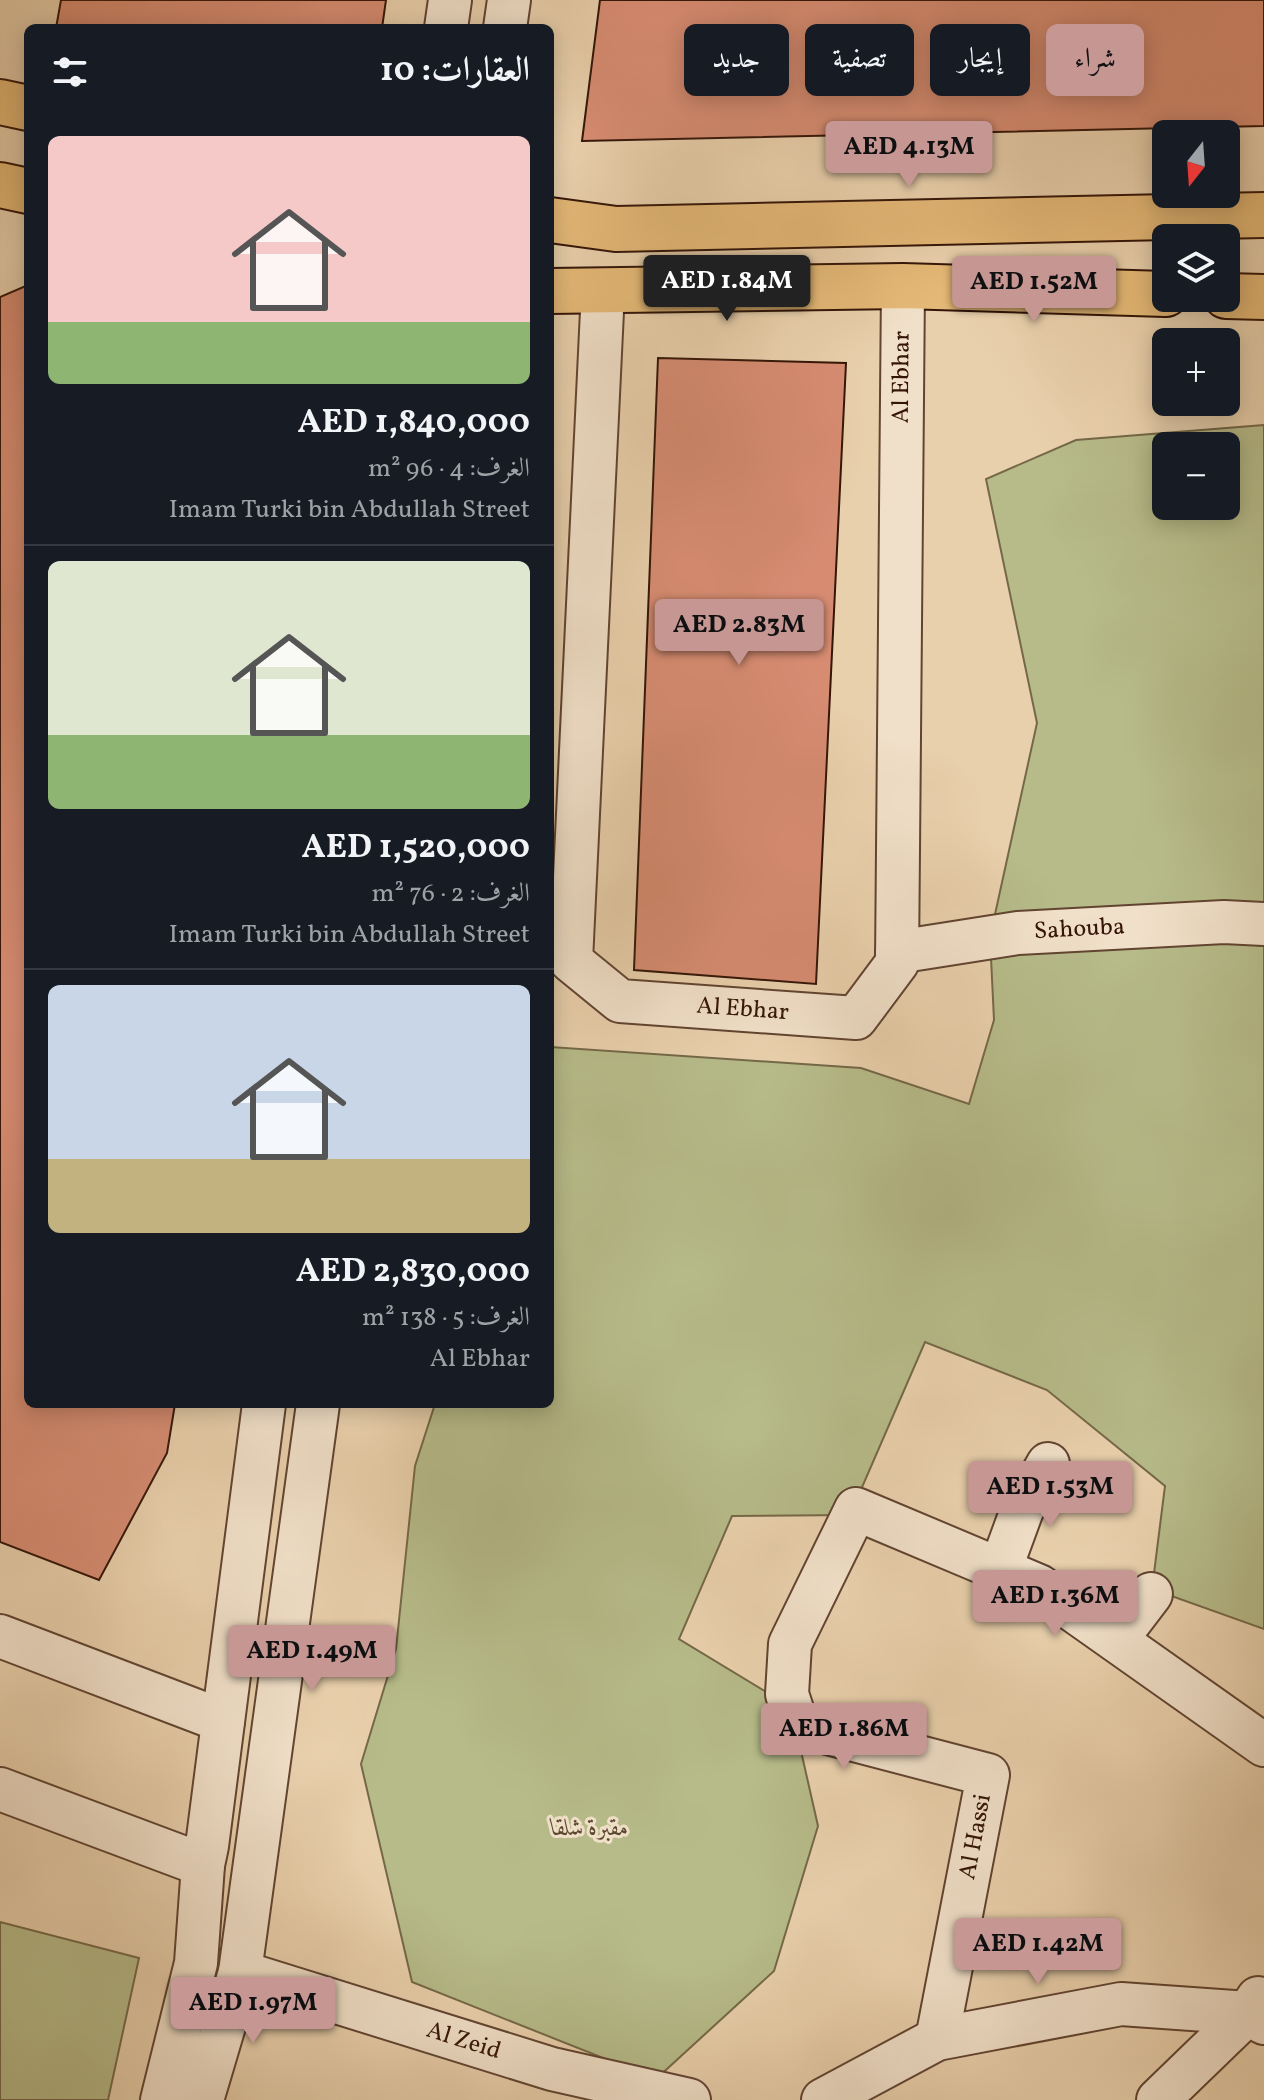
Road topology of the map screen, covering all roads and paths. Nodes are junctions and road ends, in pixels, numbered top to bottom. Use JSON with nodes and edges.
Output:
{"nodes":[{"id":1,"x":450,"y":0,"type":"edge"},
{"id":2,"x":509,"y":0,"type":"edge"},
{"id":3,"x":447,"y":24,"type":"edge"},
{"id":4,"x":506,"y":24,"type":"edge"},
{"id":5,"x":0,"y":102,"type":"edge"},
{"id":6,"x":24,"y":107,"type":"edge"},
{"id":7,"x":0,"y":185,"type":"edge"},
{"id":8,"x":24,"y":190,"type":"edge"},
{"id":9,"x":1264,"y":215,"type":"edge"},
{"id":10,"x":554,"y":221,"type":"edge"},
{"id":11,"x":903,"y":286,"type":"junction"},
{"id":12,"x":603,"y":290,"type":"junction"},
{"id":13,"x":554,"y":291,"type":"edge"},
{"id":14,"x":1152,"y":294,"type":"edge"},
{"id":15,"x":1240,"y":296,"type":"edge"},
{"id":16,"x":1264,"y":297,"type":"edge"},
{"id":17,"x":1264,"y":924,"type":"edge"},
{"id":18,"x":897,"y":952,"type":"junction"},
{"id":19,"x":263,"y":1408,"type":"edge"},
{"id":20,"x":317,"y":1408,"type":"edge"},
{"id":21,"x":1048,"y":1464,"type":"dead end"},
{"id":22,"x":1000,"y":1570,"type":"junction"},
{"id":23,"x":1151,"y":1594,"type":"dead end"},
{"id":24,"x":0,"y":1636,"type":"edge"},
{"id":25,"x":1116,"y":1640,"type":"junction"},
{"id":26,"x":223,"y":1721,"type":"junction"},
{"id":27,"x":1264,"y":1745,"type":"edge"},
{"id":28,"x":0,"y":1789,"type":"edge"},
{"id":29,"x":203,"y":1865,"type":"junction"},
{"id":30,"x":240,"y":1972,"type":"junction"},
{"id":31,"x":1259,"y":2008,"type":"edge"},
{"id":32,"x":937,"y":2039,"type":"junction"},
{"id":33,"x":1198,"y":2081,"type":"edge"},
{"id":34,"x":162,"y":2100,"type":"edge"},
{"id":35,"x":202,"y":2100,"type":"edge"},
{"id":36,"x":689,"y":2100,"type":"edge"},
{"id":37,"x":823,"y":2100,"type":"edge"},
{"id":38,"x":1158,"y":2100,"type":"edge"}],
"edges":[{"from":1,"to":3,"type":"street"},
{"from":2,"to":4,"type":"street"},
{"from":5,"to":6,"type":"main road"},
{"from":7,"to":8,"type":"main road"},
{"from":9,"to":10,"type":"main road"},
{"from":11,"to":12,"type":"main road"},
{"from":11,"to":14,"type":"main road"},
{"from":11,"to":18,"type":"street","name":"Al Ebhar"},
{"from":12,"to":13,"type":"main road"},
{"from":12,"to":18,"type":"street","name":"Al Ebhar"},
{"from":15,"to":16,"type":"main road"},
{"from":17,"to":18,"type":"street","name":"Sahouba"},
{"from":19,"to":26,"type":"street"},
{"from":20,"to":30,"type":"street"},
{"from":21,"to":22,"type":"street"},
{"from":22,"to":25,"type":"street"},
{"from":22,"to":32,"type":"street","name":"Al Hassi"},
{"from":23,"to":25,"type":"street"},
{"from":24,"to":26,"type":"street"},
{"from":25,"to":27,"type":"street"},
{"from":26,"to":29,"type":"street"},
{"from":28,"to":29,"type":"street"},
{"from":29,"to":34,"type":"street"},
{"from":30,"to":35,"type":"street"},
{"from":30,"to":36,"type":"street","name":"Al Zeid"},
{"from":31,"to":32,"type":"street"},
{"from":31,"to":33,"type":"street"},
{"from":32,"to":37,"type":"street"},
{"from":33,"to":38,"type":"street"}]}
